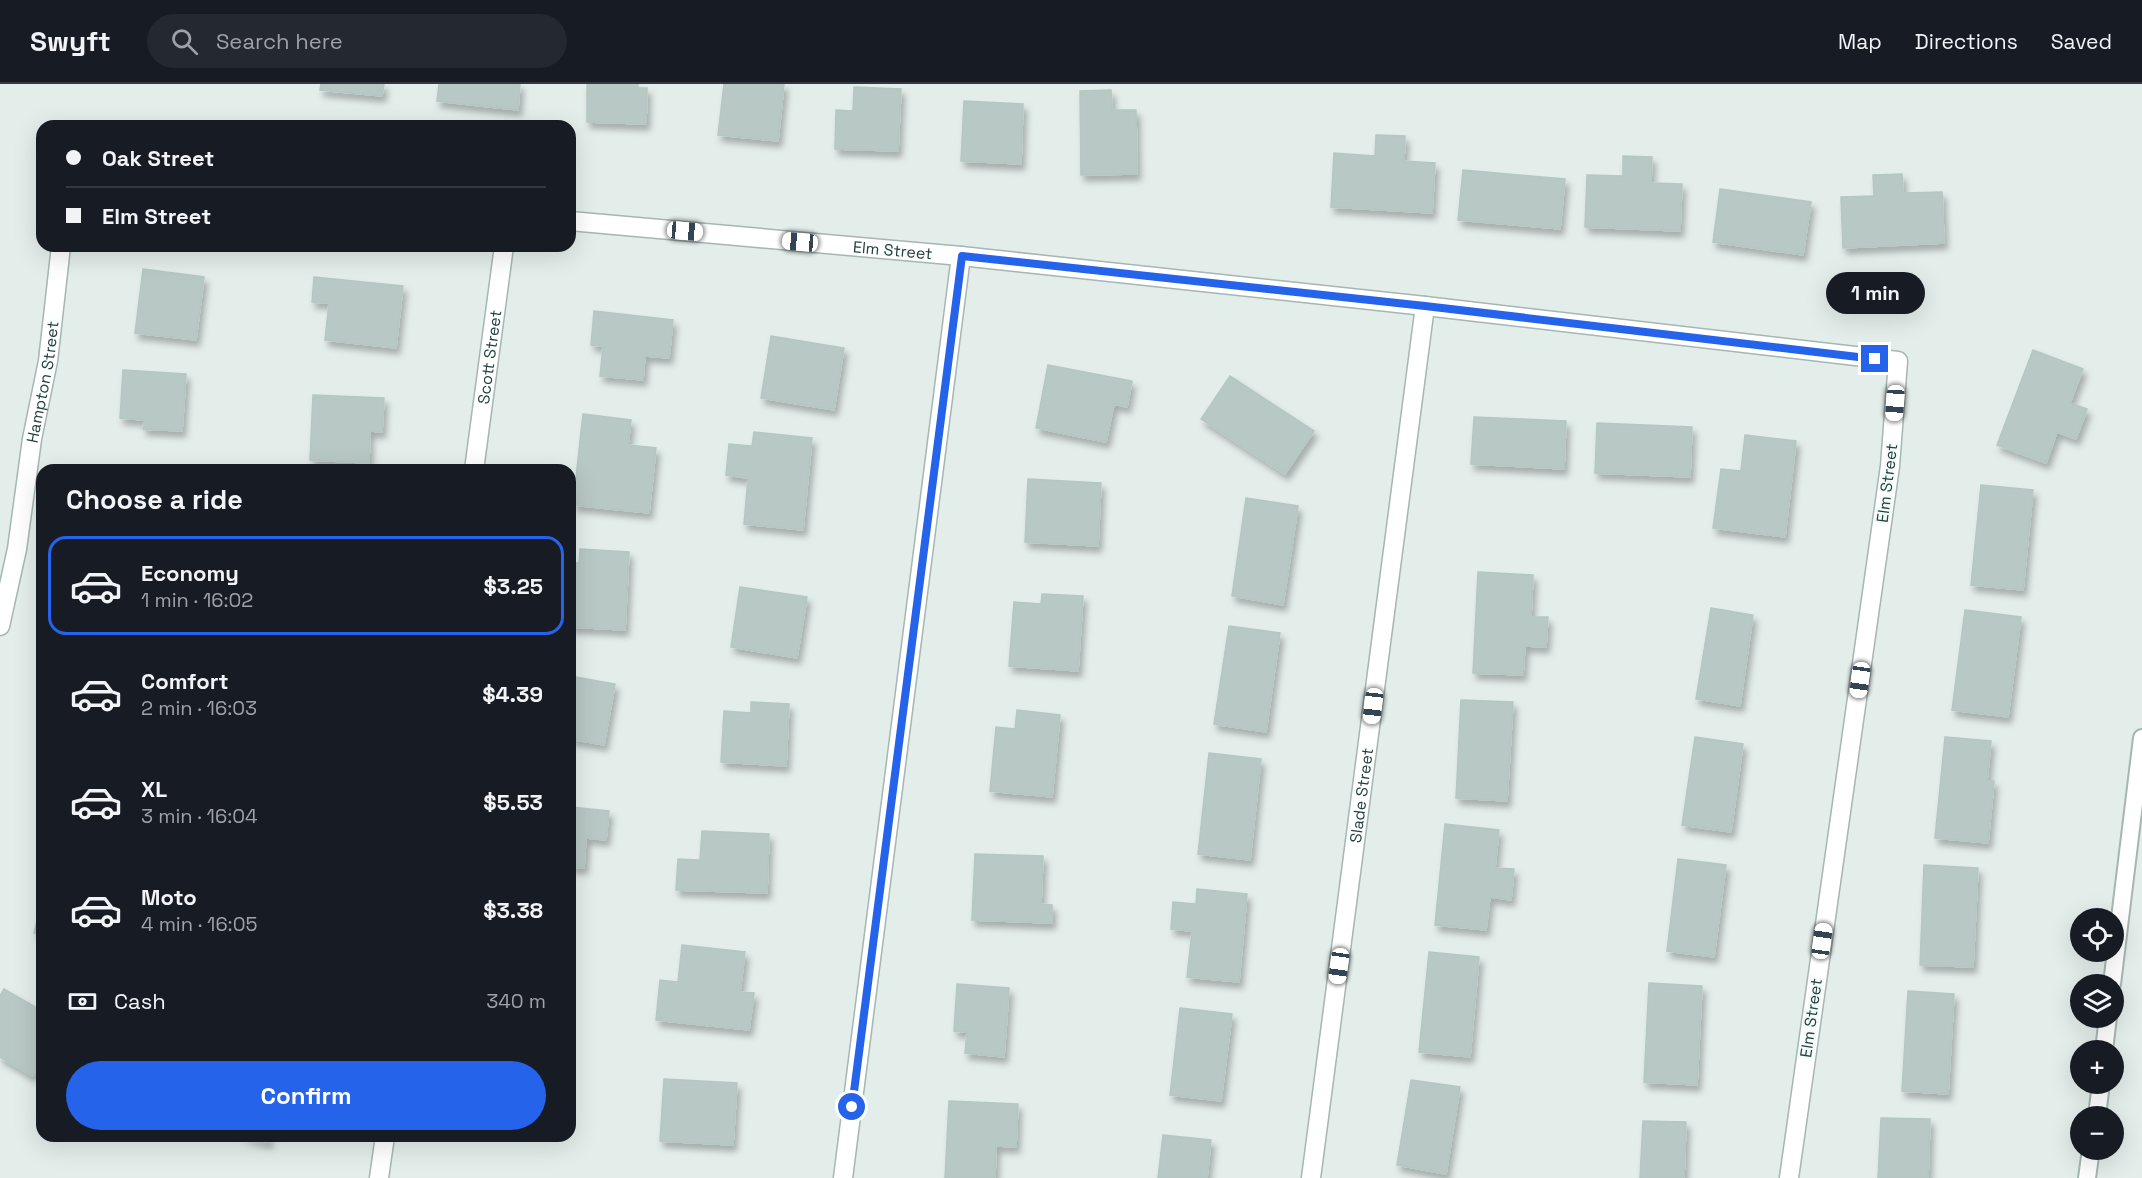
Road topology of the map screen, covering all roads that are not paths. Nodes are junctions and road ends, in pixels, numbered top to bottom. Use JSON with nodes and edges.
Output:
{"nodes":[{"id":1,"x":576,"y":222,"type":"edge"},
{"id":2,"x":61,"y":252,"type":"edge"},
{"id":3,"x":503,"y":252,"type":"edge"},
{"id":4,"x":962,"y":256,"type":"junction"},
{"id":5,"x":1425,"y":306,"type":"junction"},
{"id":6,"x":475,"y":464,"type":"edge"},
{"id":7,"x":0,"y":626,"type":"edge"},
{"id":8,"x":2142,"y":738,"type":"edge"},
{"id":9,"x":2113,"y":974,"type":"edge"},
{"id":10,"x":384,"y":1142,"type":"edge"},
{"id":11,"x":2089,"y":1160,"type":"edge"},
{"id":12,"x":379,"y":1178,"type":"edge"},
{"id":13,"x":843,"y":1178,"type":"edge"},
{"id":14,"x":1311,"y":1178,"type":"edge"},
{"id":15,"x":1789,"y":1178,"type":"edge"},
{"id":16,"x":2087,"y":1178,"type":"edge"}],
"edges":[{"from":1,"to":4,"type":"street","name":"Elm Street"},
{"from":2,"to":7,"type":"street","name":"Hampton Street"},
{"from":3,"to":6,"type":"street","name":"Scott Street"},
{"from":4,"to":5,"type":"street","name":"Elm Street"},
{"from":4,"to":13,"type":"street"},
{"from":5,"to":14,"type":"street","name":"Slade Street"},
{"from":5,"to":15,"type":"street","name":"Elm Street"},
{"from":8,"to":9,"type":"lane"},
{"from":10,"to":12,"type":"street"},
{"from":11,"to":16,"type":"lane"}]}
